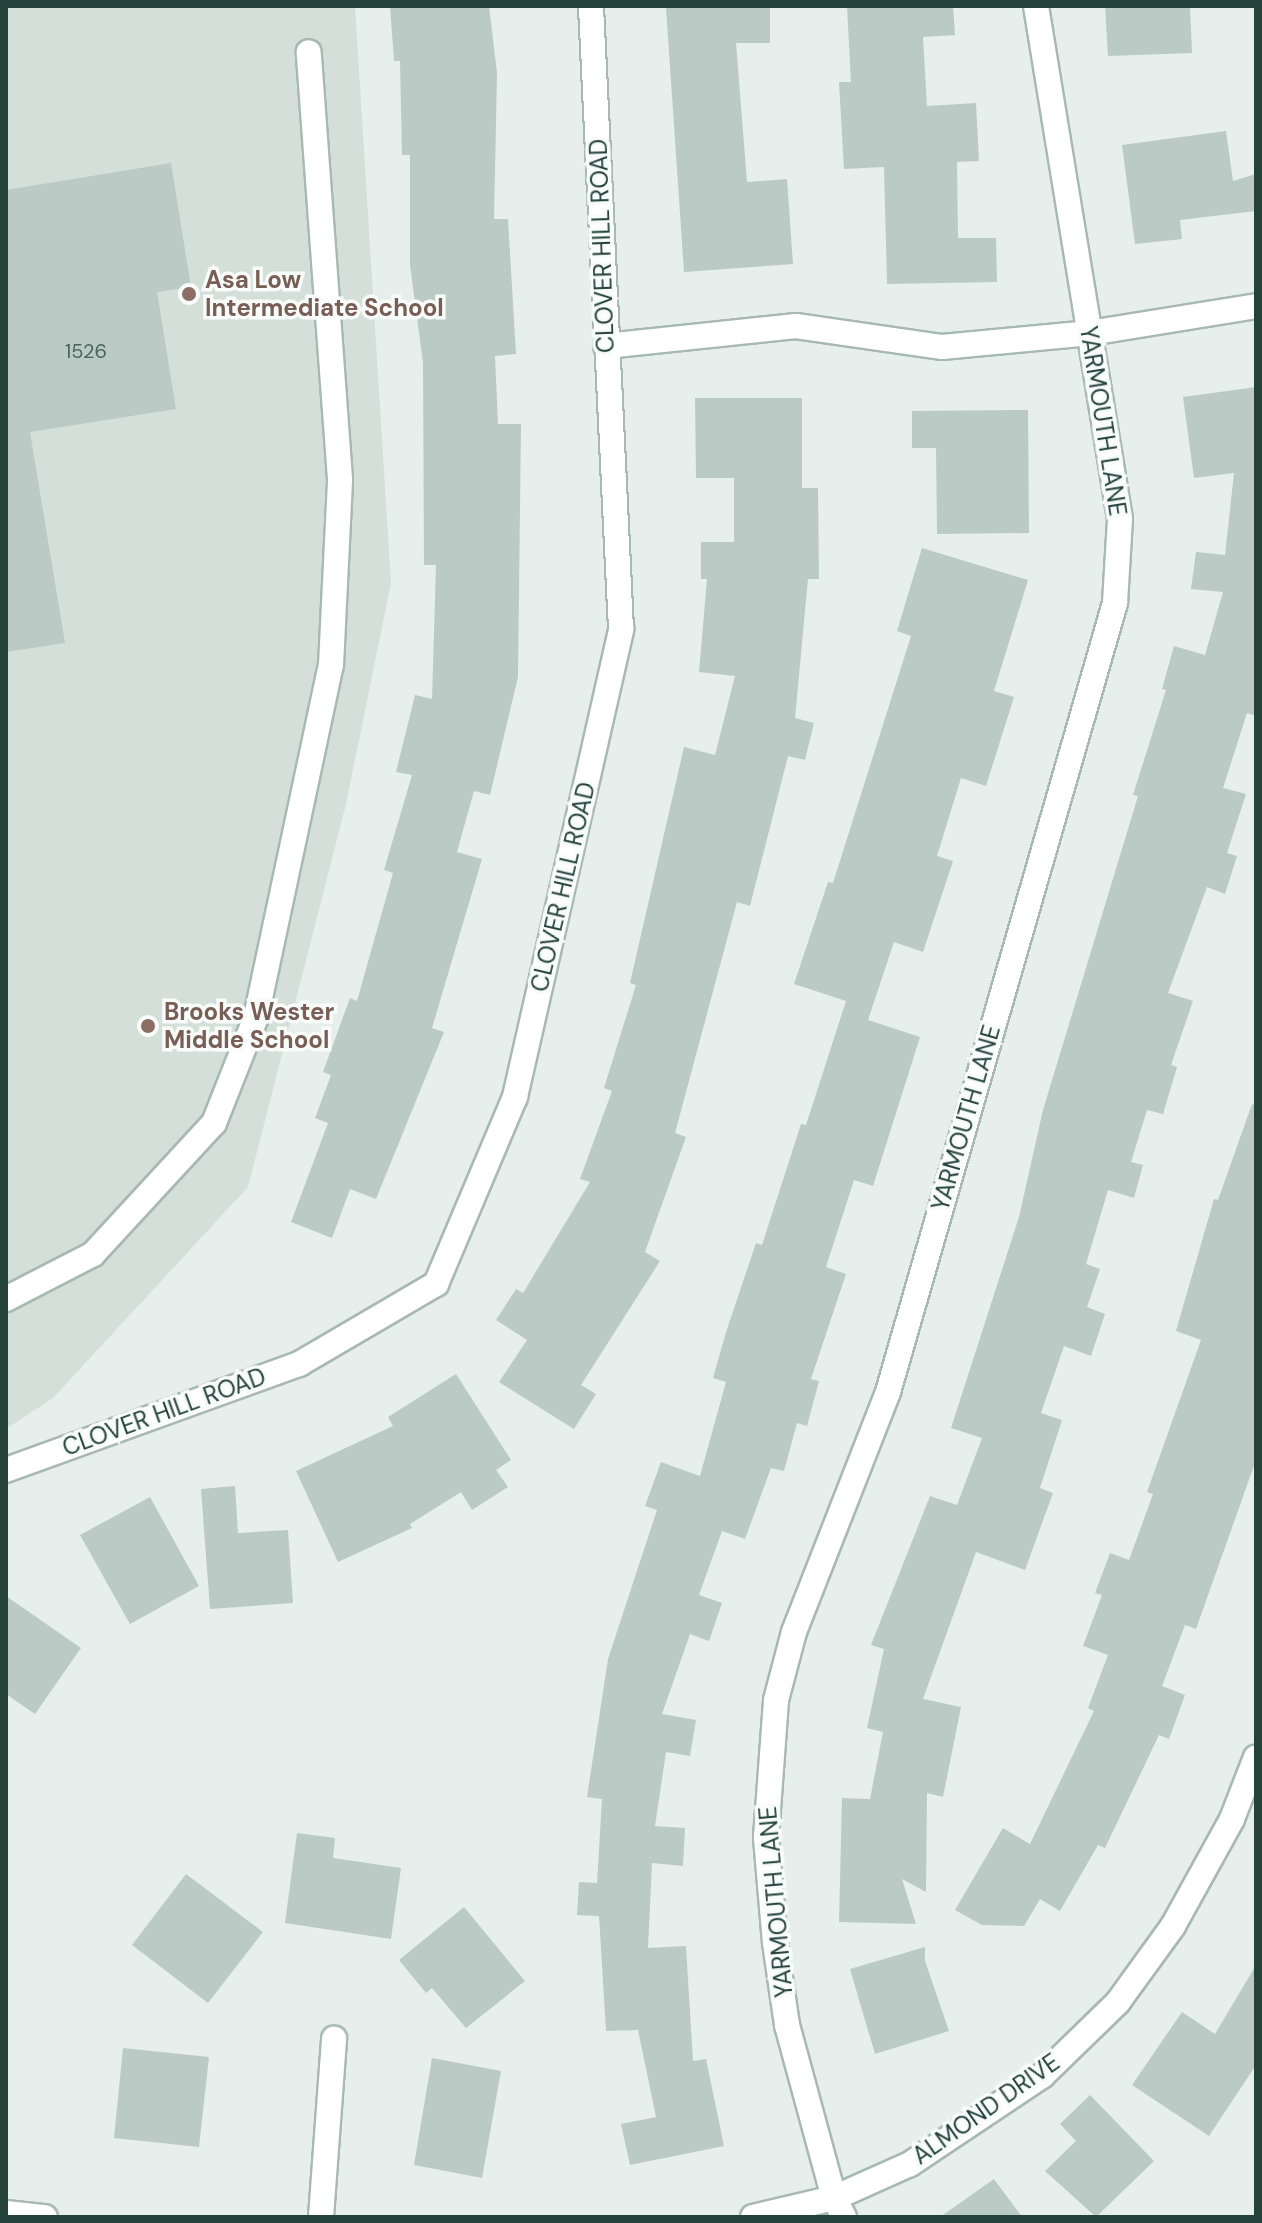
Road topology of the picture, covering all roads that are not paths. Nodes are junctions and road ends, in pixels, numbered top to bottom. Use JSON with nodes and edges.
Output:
{"nodes":[{"id":1,"x":591,"y":6,"type":"edge"},
{"id":2,"x":1036,"y":6,"type":"edge"},
{"id":3,"x":309,"y":52,"type":"dead end"},
{"id":4,"x":1256,"y":306,"type":"edge"},
{"id":5,"x":1090,"y":333,"type":"junction"},
{"id":6,"x":606,"y":346,"type":"junction"},
{"id":7,"x":6,"y":1299,"type":"edge"},
{"id":8,"x":6,"y":1470,"type":"edge"},
{"id":9,"x":1256,"y":1757,"type":"edge"},
{"id":10,"x":334,"y":2038,"type":"dead end"},
{"id":11,"x":839,"y":2208,"type":"edge"},
{"id":12,"x":6,"y":2213,"type":"edge"},
{"id":13,"x":45,"y":2217,"type":"edge"},
{"id":14,"x":321,"y":2217,"type":"edge"},
{"id":15,"x":753,"y":2217,"type":"edge"}],
"edges":[{"from":1,"to":6,"type":"street","name":"CLOVER HILL ROAD"},
{"from":2,"to":5,"type":"street","name":"YARMOUTH LANE"},
{"from":3,"to":7,"type":"street"},
{"from":4,"to":5,"type":"street"},
{"from":5,"to":6,"type":"street"},
{"from":5,"to":11,"type":"street","name":"YARMOUTH LANE"},
{"from":6,"to":8,"type":"street","name":"CLOVER HILL ROAD"},
{"from":9,"to":11,"type":"street","name":"ALMOND DRIVE"},
{"from":10,"to":14,"type":"street"},
{"from":11,"to":15,"type":"street","name":"ALMOND DRIVE"},
{"from":12,"to":13,"type":"street"}]}
